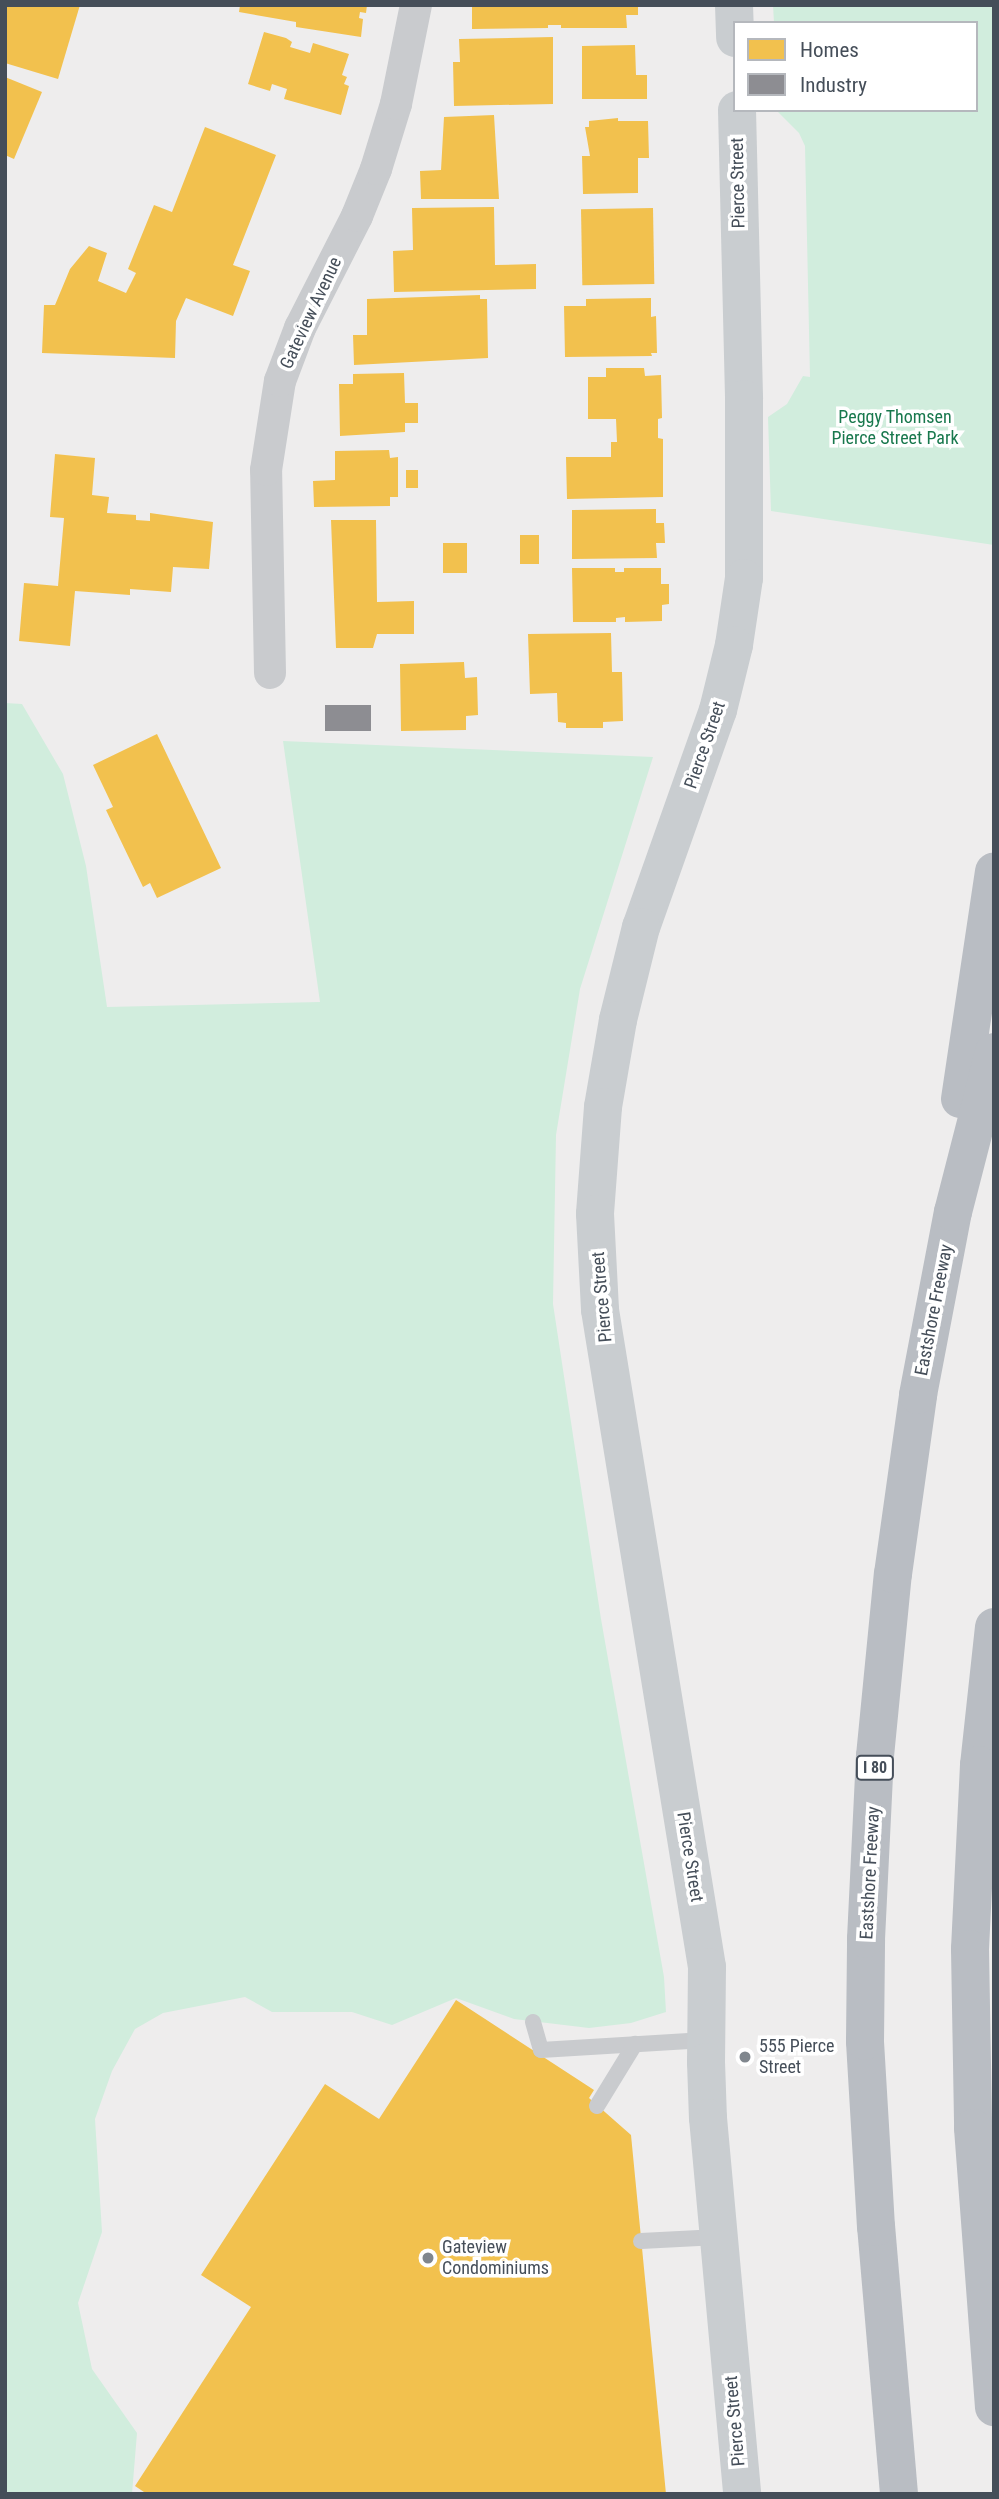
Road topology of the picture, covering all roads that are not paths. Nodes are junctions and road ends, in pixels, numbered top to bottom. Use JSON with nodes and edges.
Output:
{"nodes":[{"id":1,"x":416,"y":5,"type":"edge"},
{"id":2,"x":737,"y":112,"type":"edge"},
{"id":3,"x":270,"y":673,"type":"dead end"},
{"id":4,"x":994,"y":872,"type":"edge"},
{"id":5,"x":994,"y":1052,"type":"edge"},
{"id":6,"x":918,"y":1395,"type":"junction"},
{"id":7,"x":994,"y":1627,"type":"edge"},
{"id":8,"x":533,"y":2022,"type":"dead end"},
{"id":9,"x":706,"y":2040,"type":"junction"},
{"id":10,"x":635,"y":2045,"type":"junction"},
{"id":11,"x":597,"y":2106,"type":"dead end"},
{"id":12,"x":718,"y":2237,"type":"junction"},
{"id":13,"x":641,"y":2241,"type":"dead end"},
{"id":14,"x":994,"y":2407,"type":"edge"},
{"id":15,"x":741,"y":2494,"type":"edge"},
{"id":16,"x":899,"y":2494,"type":"edge"}],
"edges":[{"from":1,"to":3,"type":"street","name":"Gateview Avenue"},
{"from":2,"to":9,"type":"street","name":"Pierce Street"},
{"from":4,"to":6,"type":"highway"},
{"from":5,"to":6,"type":"highway","name":"Eastshore Freeway","number":"I 80"},
{"from":6,"to":16,"type":"highway","name":"Eastshore Freeway","number":"I 80"},
{"from":7,"to":14,"type":"highway"},
{"from":8,"to":10,"type":"lane"},
{"from":9,"to":10,"type":"lane"},
{"from":9,"to":12,"type":"street","name":"Pierce Street"},
{"from":10,"to":11,"type":"lane"},
{"from":12,"to":13,"type":"lane"},
{"from":12,"to":15,"type":"street","name":"Pierce Street"}]}
